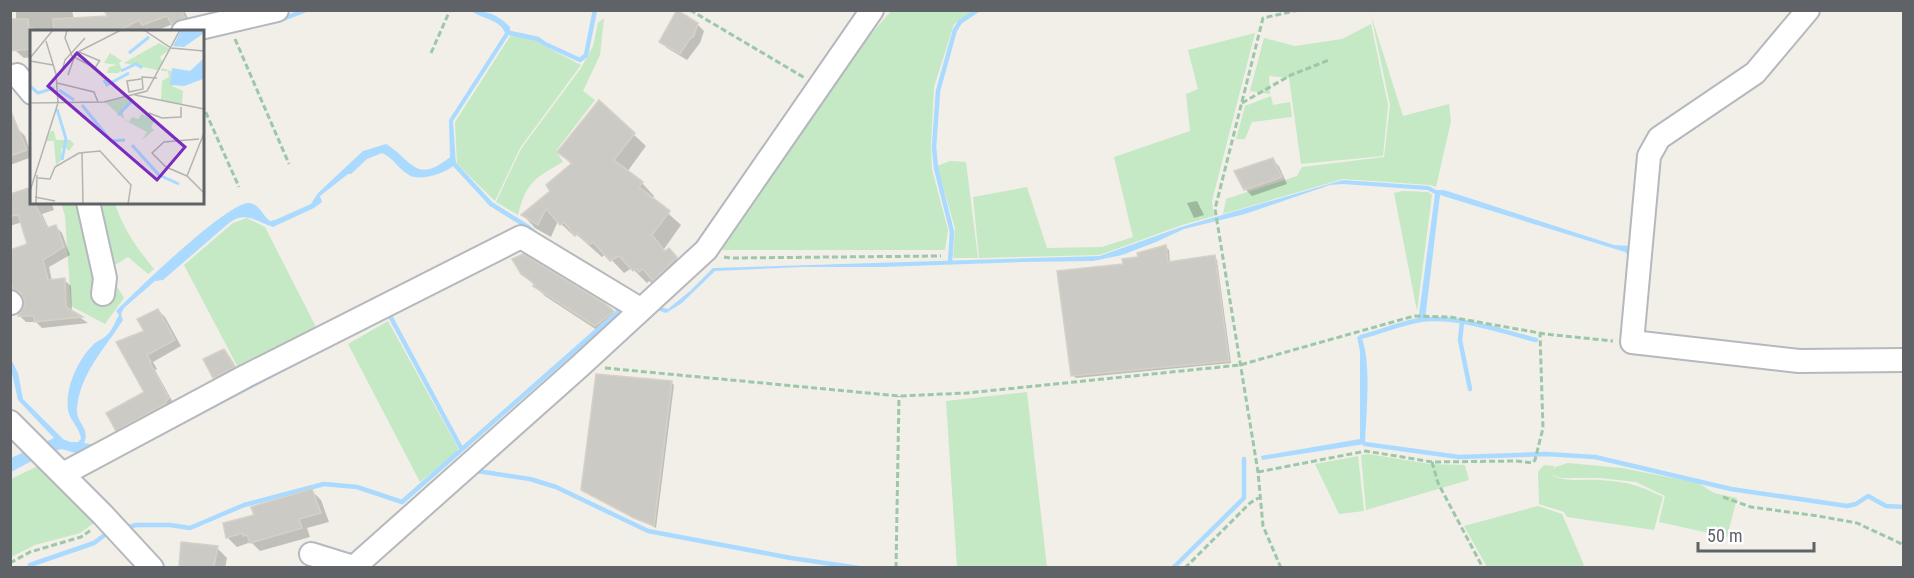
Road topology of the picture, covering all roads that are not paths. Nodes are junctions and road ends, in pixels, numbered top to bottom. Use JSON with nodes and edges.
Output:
{"nodes":[{"id":1,"x":277,"y":10,"type":"edge"},
{"id":2,"x":872,"y":10,"type":"edge"},
{"id":3,"x":1808,"y":10,"type":"edge"},
{"id":4,"x":192,"y":30,"type":"edge"},
{"id":5,"x":88,"y":204,"type":"edge"},
{"id":6,"x":103,"y":294,"type":"dead end"},
{"id":7,"x":640,"y":309,"type":"junction"},
{"id":8,"x":1904,"y":360,"type":"edge"},
{"id":9,"x":10,"y":422,"type":"edge"},
{"id":10,"x":63,"y":474,"type":"junction"},
{"id":11,"x":311,"y":554,"type":"dead end"},
{"id":12,"x":152,"y":567,"type":"edge"},
{"id":13,"x":353,"y":567,"type":"edge"}],
"edges":[{"from":1,"to":4,"type":"street"},
{"from":2,"to":7,"type":"street"},
{"from":3,"to":8,"type":"street"},
{"from":5,"to":6,"type":"street"},
{"from":7,"to":10,"type":"street"},
{"from":7,"to":13,"type":"street"},
{"from":9,"to":10,"type":"street"},
{"from":10,"to":12,"type":"street"},
{"from":11,"to":13,"type":"street"}]}
